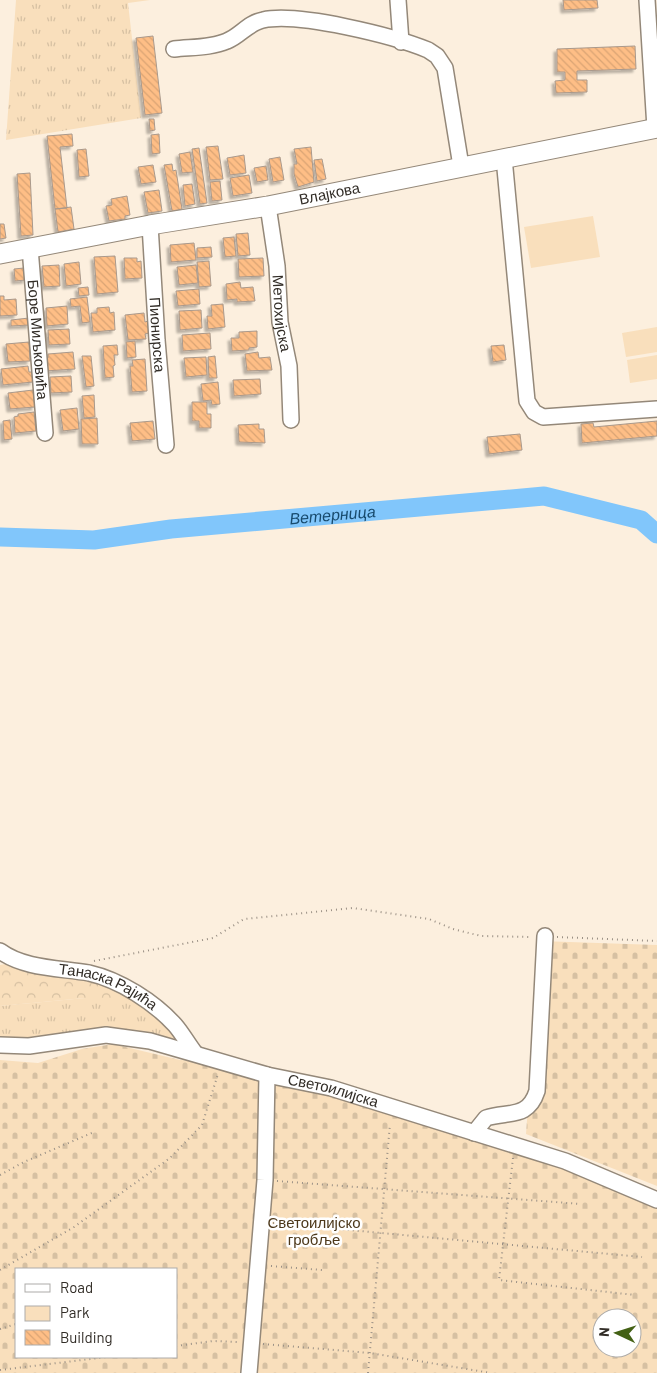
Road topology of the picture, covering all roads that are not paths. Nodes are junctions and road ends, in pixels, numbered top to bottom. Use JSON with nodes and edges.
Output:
{"nodes":[{"id":1,"x":398,"y":0,"type":"edge"},
{"id":2,"x":647,"y":0,"type":"edge"},
{"id":3,"x":401,"y":42,"type":"junction"},
{"id":4,"x":174,"y":49,"type":"dead end"},
{"id":5,"x":656,"y":128,"type":"edge"},
{"id":6,"x":504,"y":158,"type":"junction"},
{"id":7,"x":460,"y":166,"type":"junction"},
{"id":8,"x":268,"y":206,"type":"junction"},
{"id":9,"x":150,"y":225,"type":"junction"},
{"id":10,"x":30,"y":248,"type":"junction"},
{"id":11,"x":0,"y":254,"type":"edge"},
{"id":12,"x":657,"y":409,"type":"edge"},
{"id":13,"x":291,"y":420,"type":"dead end"},
{"id":14,"x":45,"y":433,"type":"dead end"},
{"id":15,"x":166,"y":445,"type":"dead end"},
{"id":16,"x":545,"y":936,"type":"road end"},
{"id":17,"x":0,"y":952,"type":"edge"},
{"id":18,"x":0,"y":1045,"type":"edge"},
{"id":19,"x":195,"y":1053,"type":"junction"},
{"id":20,"x":267,"y":1075,"type":"junction"},
{"id":21,"x":474,"y":1134,"type":"junction"},
{"id":22,"x":657,"y":1200,"type":"edge"},
{"id":23,"x":249,"y":1373,"type":"edge"}],
"edges":[{"from":1,"to":3,"type":"street"},
{"from":2,"to":5,"type":"street"},
{"from":3,"to":4,"type":"street"},
{"from":3,"to":7,"type":"street"},
{"from":5,"to":6,"type":"main road","name":"Влајкова"},
{"from":6,"to":7,"type":"main road","name":"Влајкова"},
{"from":6,"to":12,"type":"street"},
{"from":7,"to":8,"type":"main road","name":"Влајкова"},
{"from":8,"to":9,"type":"main road","name":"Влајкова"},
{"from":8,"to":13,"type":"street","name":"Метохијска"},
{"from":9,"to":10,"type":"main road","name":"Влајкова"},
{"from":9,"to":15,"type":"street","name":"Пионирска"},
{"from":10,"to":11,"type":"main road","name":"Влајкова"},
{"from":10,"to":14,"type":"street","name":"Боре Миљковића"},
{"from":16,"to":21,"type":"street"},
{"from":17,"to":19,"type":"street","name":"Танаска Рајића"},
{"from":18,"to":19,"type":"street","name":"Светоилијска"},
{"from":19,"to":20,"type":"street","name":"Светоилијска"},
{"from":20,"to":21,"type":"street","name":"Светоилијска"},
{"from":20,"to":23,"type":"street"},
{"from":21,"to":22,"type":"street","name":"Светоилијска"}]}
